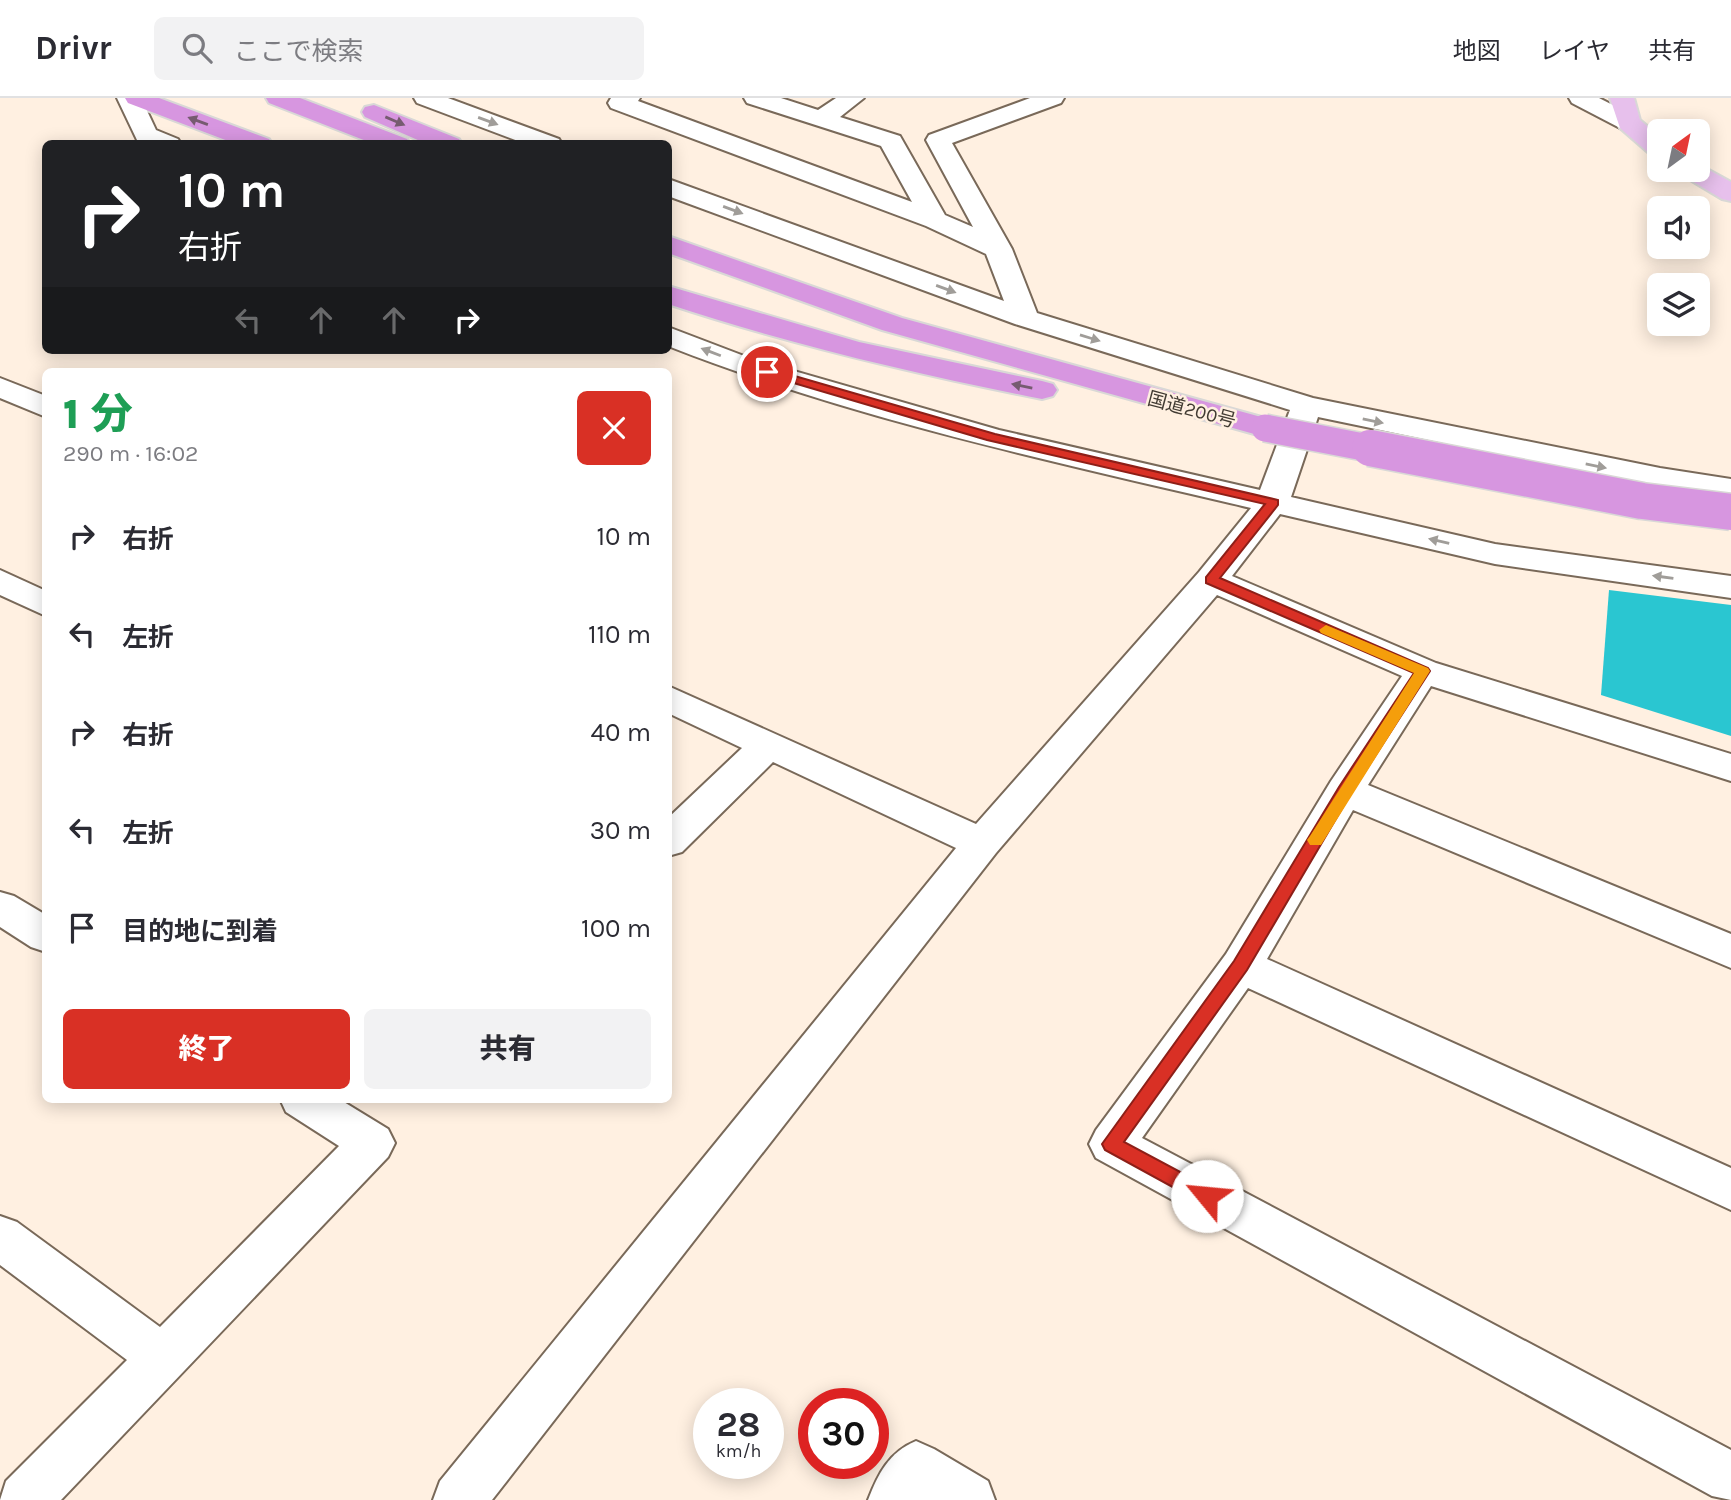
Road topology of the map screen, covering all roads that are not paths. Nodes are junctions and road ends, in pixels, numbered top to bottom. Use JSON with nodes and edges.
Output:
{"nodes":[{"id":1,"x":129,"y":98,"type":"edge"},
{"id":2,"x":137,"y":98,"type":"edge"},
{"id":3,"x":278,"y":98,"type":"edge"},
{"id":4,"x":340,"y":98,"type":"edge"},
{"id":5,"x":426,"y":98,"type":"edge"},
{"id":6,"x":628,"y":98,"type":"edge"},
{"id":7,"x":756,"y":98,"type":"edge"},
{"id":8,"x":852,"y":98,"type":"edge"},
{"id":9,"x":1052,"y":98,"type":"edge"},
{"id":10,"x":1581,"y":98,"type":"edge"},
{"id":11,"x":1622,"y":98,"type":"edge"},
{"id":12,"x":820,"y":119,"type":"junction"},
{"id":13,"x":1629,"y":123,"type":"junction"},
{"id":14,"x":1647,"y":139,"type":"edge"},
{"id":15,"x":159,"y":140,"type":"edge"},
{"id":16,"x":249,"y":140,"type":"edge"},
{"id":17,"x":388,"y":140,"type":"edge"},
{"id":18,"x":440,"y":140,"type":"edge"},
{"id":19,"x":539,"y":140,"type":"edge"},
{"id":20,"x":1710,"y":180,"type":"edge"},
{"id":21,"x":672,"y":188,"type":"edge"},
{"id":22,"x":1731,"y":192,"type":"edge"},
{"id":23,"x":935,"y":220,"type":"junction"},
{"id":24,"x":672,"y":230,"type":"edge"},
{"id":25,"x":672,"y":245,"type":"edge"},
{"id":26,"x":998,"y":249,"type":"junction"},
{"id":27,"x":672,"y":295,"type":"edge"},
{"id":28,"x":1025,"y":318,"type":"junction"},
{"id":29,"x":892,"y":324,"type":"junction"},
{"id":30,"x":672,"y":338,"type":"edge"},
{"id":31,"x":0,"y":387,"type":"edge"},
{"id":32,"x":37,"y":404,"type":"edge"},
{"id":33,"x":1307,"y":406,"type":"junction"},
{"id":34,"x":1186,"y":408,"type":"junction"},
{"id":35,"x":0,"y":417,"type":"edge"},
{"id":36,"x":1731,"y":489,"type":"edge"},
{"id":37,"x":1273,"y":502,"type":"junction"},
{"id":38,"x":1731,"y":512,"type":"edge"},
{"id":39,"x":1211,"y":580,"type":"junction"},
{"id":40,"x":0,"y":581,"type":"edge"},
{"id":41,"x":1731,"y":587,"type":"edge"},
{"id":42,"x":42,"y":603,"type":"edge"},
{"id":43,"x":1423,"y":671,"type":"junction"},
{"id":44,"x":672,"y":700,"type":"edge"},
{"id":45,"x":768,"y":745,"type":"junction"},
{"id":46,"x":1731,"y":768,"type":"edge"},
{"id":47,"x":1345,"y":791,"type":"junction"},
{"id":48,"x":672,"y":838,"type":"edge"},
{"id":49,"x":982,"y":843,"type":"junction"},
{"id":50,"x":0,"y":907,"type":"edge"},
{"id":51,"x":42,"y":933,"type":"edge"},
{"id":52,"x":1731,"y":951,"type":"edge"},
{"id":53,"x":1241,"y":965,"type":"junction"},
{"id":54,"x":308,"y":1103,"type":"edge"},
{"id":55,"x":1731,"y":1190,"type":"edge"},
{"id":56,"x":0,"y":1237,"type":"edge"},
{"id":57,"x":163,"y":1358,"type":"junction"},
{"id":58,"x":1731,"y":1478,"type":"edge"},
{"id":59,"x":25,"y":1500,"type":"edge"},
{"id":60,"x":459,"y":1500,"type":"edge"},
{"id":61,"x":894,"y":1500,"type":"edge"},
{"id":62,"x":969,"y":1500,"type":"edge"}],
"edges":[{"from":1,"to":15,"type":"street"},
{"from":16,"to":2,"type":"highway","one_way":true},
{"from":3,"to":17,"type":"highway"},
{"from":4,"to":18,"type":"highway","one_way":true},
{"from":5,"to":19,"type":"street","one_way":true},
{"from":6,"to":23,"type":"street"},
{"from":7,"to":12,"type":"street"},
{"from":8,"to":12,"type":"street"},
{"from":9,"to":26,"type":"street"},
{"from":10,"to":13,"type":"street"},
{"from":11,"to":13,"type":"main road"},
{"from":12,"to":23,"type":"street"},
{"from":13,"to":14,"type":"main road"},
{"from":20,"to":22,"type":"main road"},
{"from":21,"to":28,"type":"street","one_way":true},
{"from":23,"to":26,"type":"street"},
{"from":24,"to":29,"type":"highway"},
{"from":25,"to":29,"type":"highway","name":"国道200号"},
{"from":26,"to":28,"type":"street"},
{"from":34,"to":27,"type":"highway","one_way":true},
{"from":28,"to":33,"type":"street","one_way":true},
{"from":29,"to":34,"type":"highway","name":"国道200号"},
{"from":37,"to":30,"type":"street","one_way":true},
{"from":31,"to":32,"type":"street"},
{"from":32,"to":35,"type":"street"},
{"from":33,"to":36,"type":"street","one_way":true},
{"from":33,"to":37,"type":"street"},
{"from":34,"to":38,"type":"highway","name":"国道200号","bridge":true},
{"from":37,"to":39,"type":"street"},
{"from":41,"to":37,"type":"street","one_way":true},
{"from":39,"to":43,"type":"street"},
{"from":39,"to":49,"type":"street"},
{"from":40,"to":42,"type":"street"},
{"from":43,"to":46,"type":"street"},
{"from":43,"to":47,"type":"street"},
{"from":44,"to":45,"type":"street"},
{"from":45,"to":48,"type":"street"},
{"from":45,"to":49,"type":"street"},
{"from":47,"to":52,"type":"street"},
{"from":47,"to":53,"type":"street"},
{"from":49,"to":60,"type":"street"},
{"from":50,"to":51,"type":"street"},
{"from":53,"to":55,"type":"street"},
{"from":53,"to":58,"type":"street"},
{"from":54,"to":57,"type":"street"},
{"from":56,"to":57,"type":"street"},
{"from":57,"to":59,"type":"street"},
{"from":61,"to":62,"type":"street"}]}
